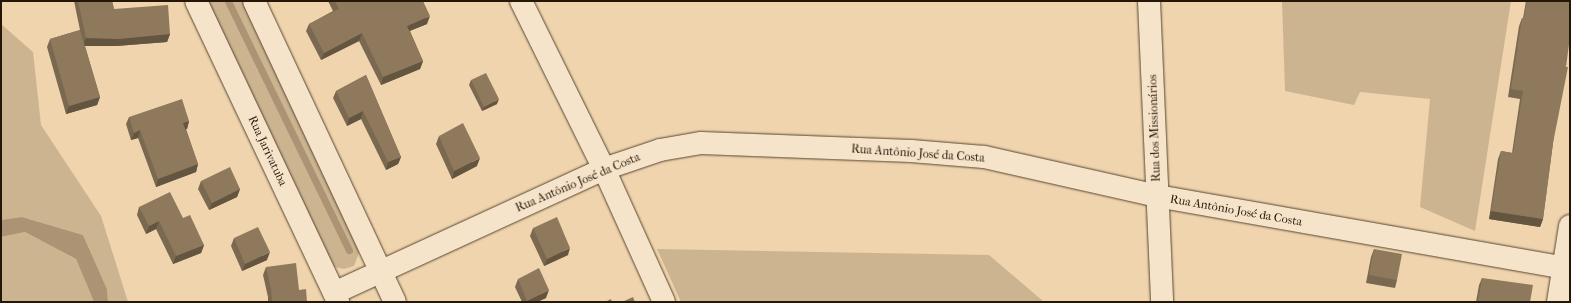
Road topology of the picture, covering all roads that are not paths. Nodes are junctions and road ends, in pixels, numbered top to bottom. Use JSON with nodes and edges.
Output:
{"nodes":[{"id":1,"x":196,"y":1,"type":"edge"},
{"id":2,"x":254,"y":1,"type":"edge"},
{"id":3,"x":521,"y":1,"type":"edge"},
{"id":4,"x":1149,"y":1,"type":"edge"},
{"id":5,"x":604,"y":170,"type":"junction"},
{"id":6,"x":1158,"y":196,"type":"junction"},
{"id":7,"x":1570,"y":226,"type":"edge"},
{"id":8,"x":1567,"y":268,"type":"edge"},
{"id":9,"x":381,"y":271,"type":"junction"},
{"id":10,"x":336,"y":297,"type":"edge"},
{"id":11,"x":395,"y":302,"type":"edge"},
{"id":12,"x":664,"y":302,"type":"edge"},
{"id":13,"x":1162,"y":302,"type":"edge"},
{"id":14,"x":1558,"y":302,"type":"edge"}],
"edges":[{"from":1,"to":10,"type":"street","name":"Rua Jarivatuba"},
{"from":2,"to":9,"type":"street"},
{"from":3,"to":5,"type":"street"},
{"from":4,"to":6,"type":"street","name":"Rua dos Missionários"},
{"from":5,"to":6,"type":"street","name":"Rua Antônio José da Costa"},
{"from":5,"to":9,"type":"street","name":"Rua Antônio José da Costa"},
{"from":5,"to":12,"type":"street"},
{"from":6,"to":8,"type":"street","name":"Rua Antônio José da Costa"},
{"from":6,"to":13,"type":"street","name":"Rua dos Missionários"},
{"from":7,"to":8,"type":"street"},
{"from":8,"to":14,"type":"street"},
{"from":9,"to":10,"type":"street","name":"Rua Antônio José da Costa"},
{"from":9,"to":11,"type":"street"}]}
